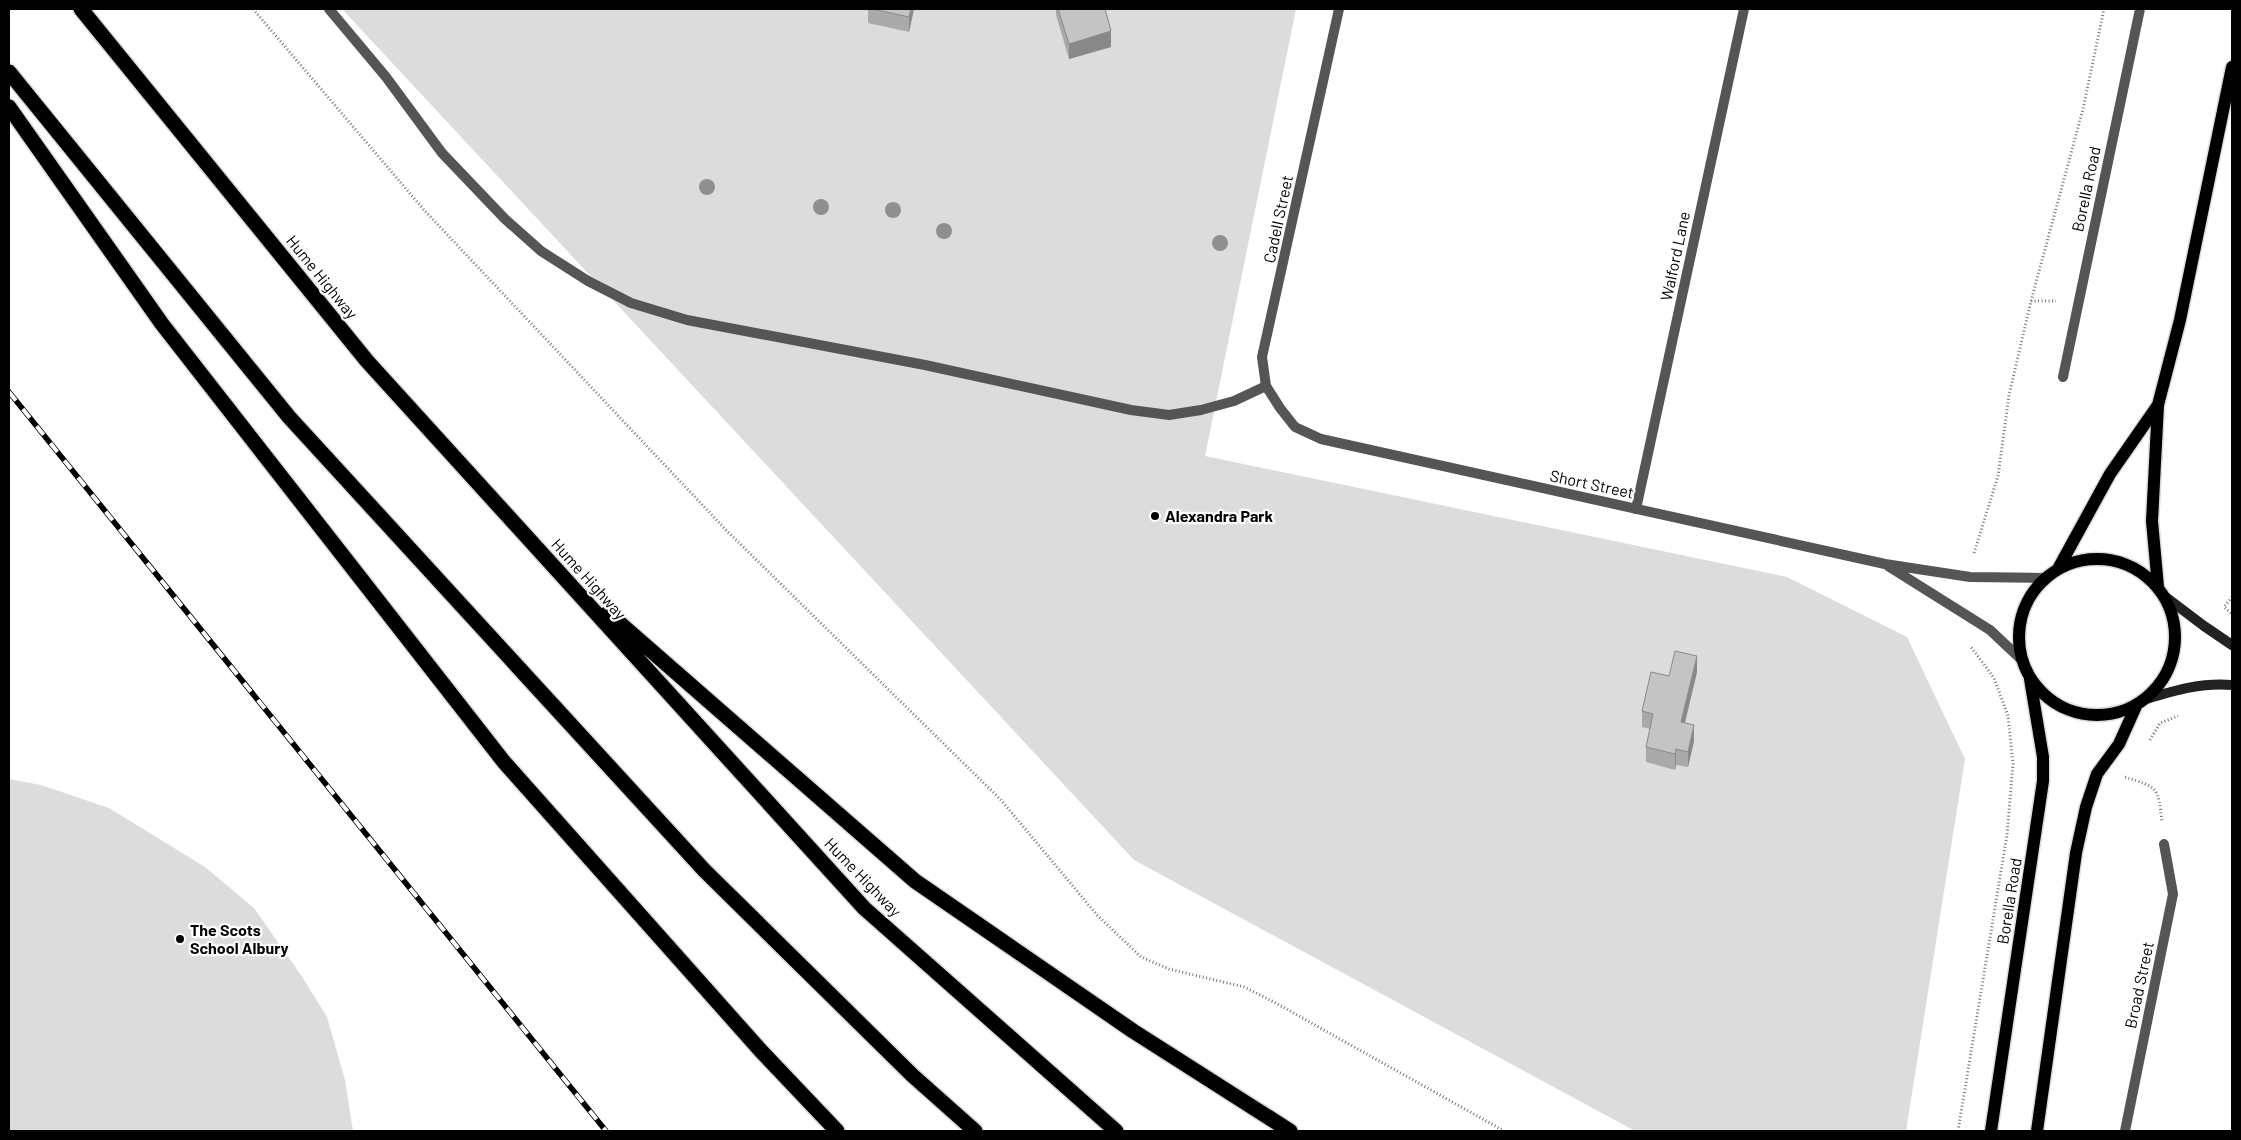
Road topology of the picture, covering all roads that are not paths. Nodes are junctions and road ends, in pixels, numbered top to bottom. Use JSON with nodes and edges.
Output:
{"nodes":[{"id":1,"x":81,"y":9,"type":"edge"},
{"id":2,"x":329,"y":9,"type":"edge"},
{"id":3,"x":1339,"y":9,"type":"edge"},
{"id":4,"x":1744,"y":9,"type":"edge"},
{"id":5,"x":2140,"y":9,"type":"edge"},
{"id":6,"x":2232,"y":66,"type":"edge"},
{"id":7,"x":9,"y":72,"type":"edge"},
{"id":8,"x":9,"y":107,"type":"edge"},
{"id":9,"x":2063,"y":377,"type":"dead end"},
{"id":10,"x":1266,"y":386,"type":"junction"},
{"id":11,"x":2158,"y":405,"type":"junction"},
{"id":12,"x":1295,"y":427,"type":"joint"},
{"id":13,"x":1636,"y":509,"type":"junction"},
{"id":14,"x":1885,"y":564,"type":"junction"},
{"id":15,"x":554,"y":566,"type":"junction"},
{"id":16,"x":2058,"y":569,"type":"junction"},
{"id":17,"x":2045,"y":578,"type":"junction"},
{"id":18,"x":2160,"y":591,"type":"junction"},
{"id":19,"x":2232,"y":645,"type":"edge"},
{"id":20,"x":2024,"y":662,"type":"junction"},
{"id":21,"x":2030,"y":676,"type":"junction"},
{"id":22,"x":2232,"y":684,"type":"edge"},
{"id":23,"x":2140,"y":702,"type":"junction"},
{"id":24,"x":2164,"y":844,"type":"road end"},
{"id":25,"x":837,"y":1131,"type":"edge"},
{"id":26,"x":975,"y":1131,"type":"edge"},
{"id":27,"x":1116,"y":1131,"type":"edge"},
{"id":28,"x":1290,"y":1131,"type":"edge"},
{"id":29,"x":1991,"y":1131,"type":"edge"},
{"id":30,"x":2037,"y":1131,"type":"edge"},
{"id":31,"x":2125,"y":1131,"type":"edge"}],
"edges":[{"from":1,"to":15,"type":"highway","name":"Hume Highway"},
{"from":2,"to":10,"type":"street"},
{"from":3,"to":10,"type":"street","name":"Cadell Street"},
{"from":4,"to":13,"type":"street","name":"Walford Lane"},
{"from":5,"to":9,"type":"street","name":"Borella Road"},
{"from":6,"to":11,"type":"main road"},
{"from":7,"to":26,"type":"highway"},
{"from":8,"to":25,"type":"highway"},
{"from":10,"to":12,"type":"street","name":"Cadell Street"},
{"from":11,"to":16,"type":"main road"},
{"from":11,"to":18,"type":"main road"},
{"from":12,"to":13,"type":"street","name":"Short Street"},
{"from":13,"to":14,"type":"street","name":"Short Street"},
{"from":14,"to":17,"type":"street","name":"Short Street"},
{"from":14,"to":20,"type":"street","name":"Short Street"},
{"from":15,"to":27,"type":"highway","name":"Hume Highway"},
{"from":15,"to":28,"type":"highway"},
{"from":16,"to":17,"type":"main road"},
{"from":16,"to":18,"type":"main road"},
{"from":17,"to":20,"type":"main road"},
{"from":18,"to":19,"type":"street"},
{"from":18,"to":23,"type":"main road"},
{"from":20,"to":21,"type":"main road"},
{"from":21,"to":23,"type":"main road"},
{"from":21,"to":29,"type":"main road","name":"Borella Road"},
{"from":22,"to":23,"type":"street"},
{"from":23,"to":30,"type":"main road"},
{"from":24,"to":31,"type":"street","name":"Broad Street"}]}
